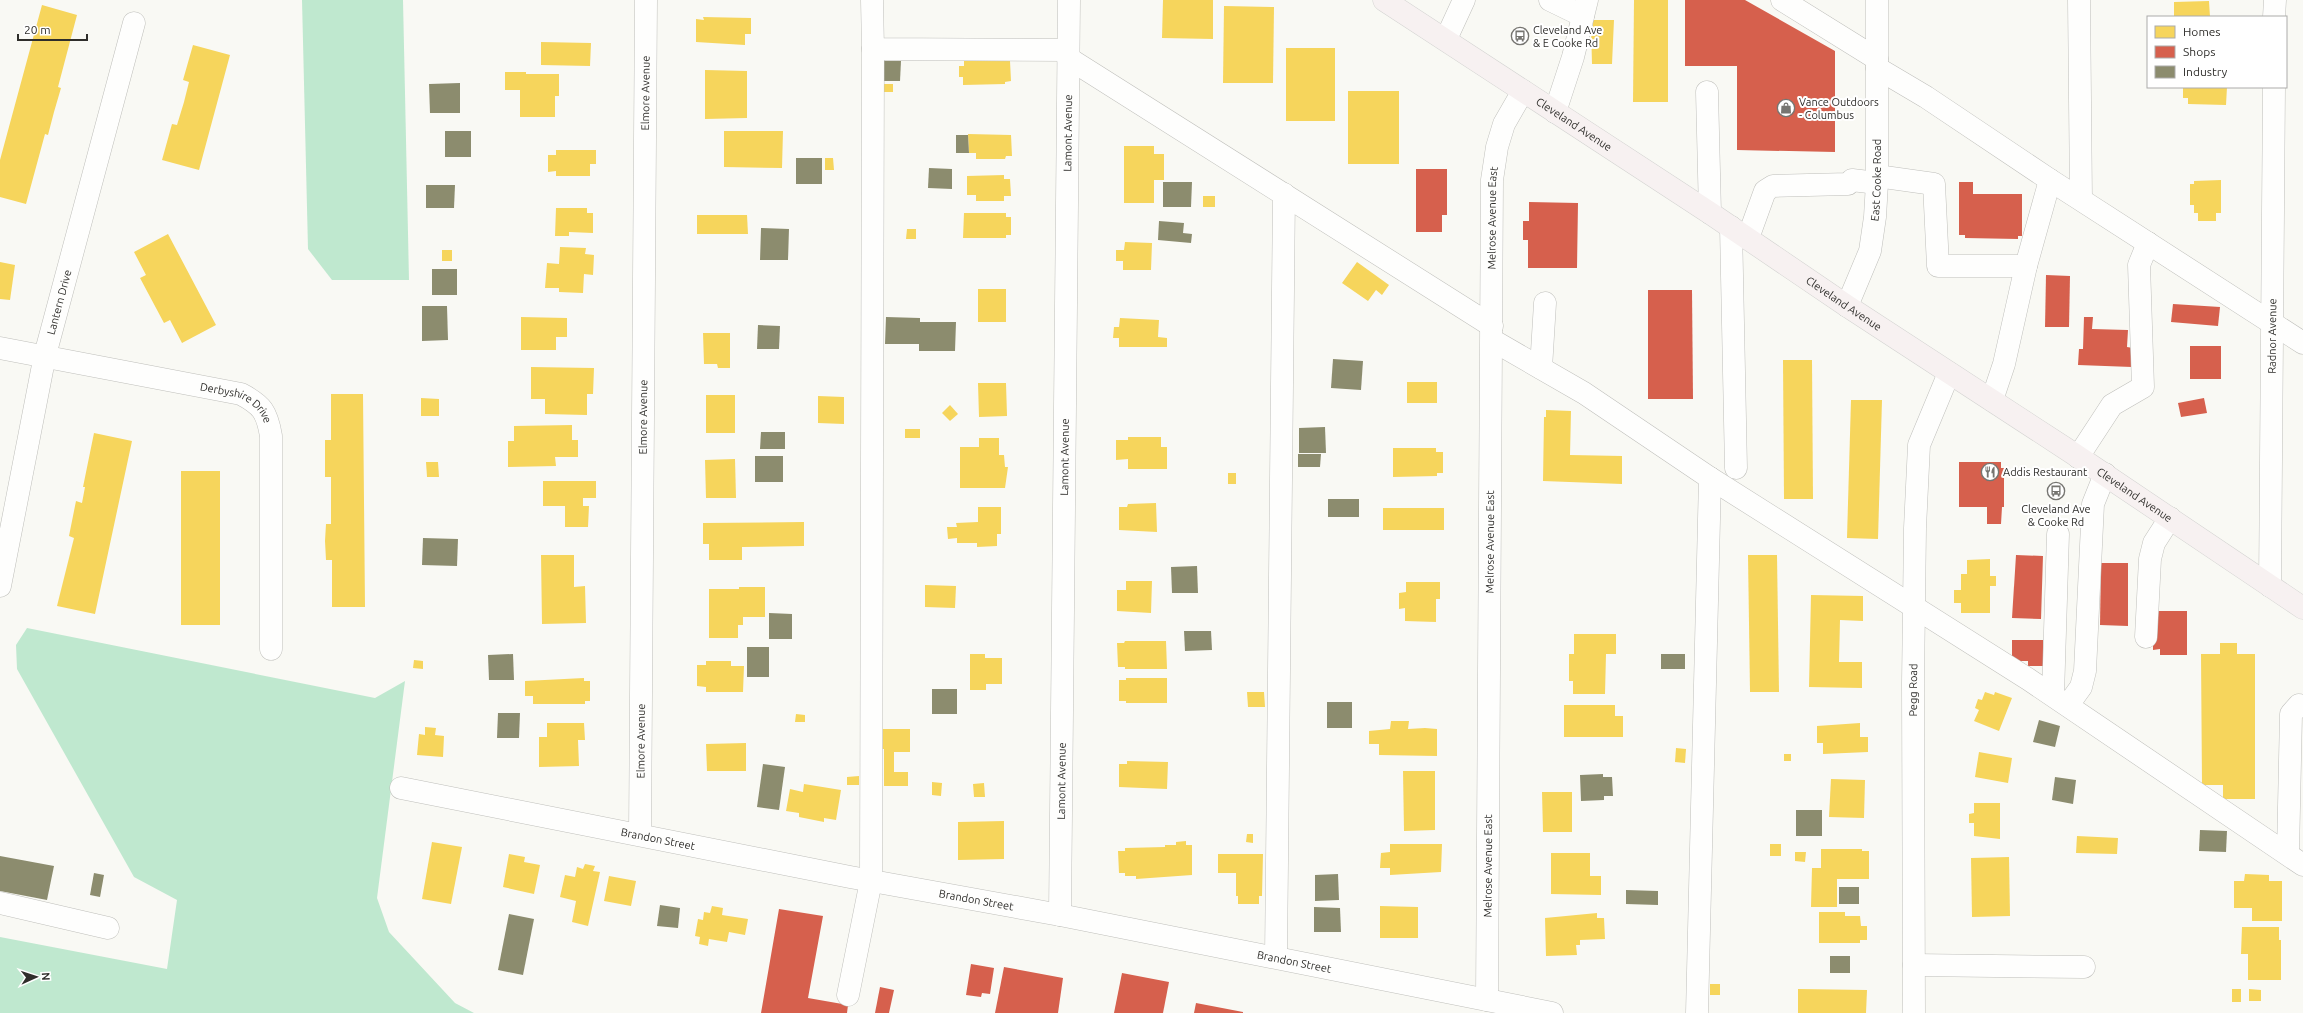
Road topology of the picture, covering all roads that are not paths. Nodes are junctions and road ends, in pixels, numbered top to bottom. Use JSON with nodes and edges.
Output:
{"nodes":[{"id":1,"x":646,"y":0,"type":"edge"},
{"id":2,"x":872,"y":0,"type":"edge"},
{"id":3,"x":1069,"y":0,"type":"edge"},
{"id":4,"x":1384,"y":0,"type":"edge"},
{"id":5,"x":1464,"y":0,"type":"edge"},
{"id":6,"x":1550,"y":0,"type":"edge"},
{"id":7,"x":1782,"y":0,"type":"edge"},
{"id":8,"x":1877,"y":0,"type":"edge"},
{"id":9,"x":2079,"y":0,"type":"edge"},
{"id":10,"x":2274,"y":0,"type":"edge"},
{"id":11,"x":1585,"y":8,"type":"edge"},
{"id":12,"x":2274,"y":16,"type":"edge"},
{"id":13,"x":134,"y":23,"type":"dead end"},
{"id":14,"x":1446,"y":39,"type":"junction"},
{"id":15,"x":873,"y":49,"type":"junction"},
{"id":16,"x":1068,"y":54,"type":"junction"},
{"id":17,"x":1877,"y":64,"type":"junction"},
{"id":18,"x":2274,"y":88,"type":"edge"},
{"id":19,"x":1523,"y":92,"type":"junction"},
{"id":20,"x":1707,"y":92,"type":"dead end"},
{"id":21,"x":1554,"y":112,"type":"junction"},
{"id":22,"x":1877,"y":179,"type":"junction"},
{"id":23,"x":2050,"y":180,"type":"junction"},
{"id":24,"x":1284,"y":194,"type":"junction"},
{"id":25,"x":2080,"y":199,"type":"junction"},
{"id":26,"x":1710,"y":213,"type":"junction"},
{"id":27,"x":1740,"y":232,"type":"junction"},
{"id":28,"x":2148,"y":243,"type":"junction"},
{"id":29,"x":2026,"y":266,"type":"junction"},
{"id":30,"x":1545,"y":303,"type":"dead end"},
{"id":31,"x":1847,"y":306,"type":"junction"},
{"id":32,"x":2273,"y":324,"type":"junction"},
{"id":33,"x":1492,"y":333,"type":"junction"},
{"id":34,"x":2303,"y":343,"type":"edge"},
{"id":35,"x":0,"y":348,"type":"edge"},
{"id":36,"x":45,"y":355,"type":"junction"},
{"id":37,"x":1541,"y":368,"type":"junction"},
{"id":38,"x":1949,"y":373,"type":"junction"},
{"id":39,"x":1992,"y":400,"type":"junction"},
{"id":40,"x":2078,"y":457,"type":"junction"},
{"id":41,"x":1736,"y":468,"type":"dead end"},
{"id":42,"x":2105,"y":474,"type":"junction"},
{"id":43,"x":1710,"y":478,"type":"junction"},
{"id":44,"x":2170,"y":518,"type":"junction"},
{"id":45,"x":2058,"y":534,"type":"dead end"},
{"id":46,"x":0,"y":586,"type":"edge"},
{"id":47,"x":2270,"y":586,"type":"junction"},
{"id":48,"x":1914,"y":607,"type":"junction"},
{"id":49,"x":2303,"y":608,"type":"edge"},
{"id":50,"x":2146,"y":638,"type":"dead end"},
{"id":51,"x":271,"y":649,"type":"dead end"},
{"id":52,"x":2061,"y":700,"type":"junction"},
{"id":53,"x":2303,"y":706,"type":"edge"},
{"id":54,"x":401,"y":788,"type":"dead end"},
{"id":55,"x":640,"y":834,"type":"junction"},
{"id":56,"x":2295,"y":859,"type":"edge"},
{"id":57,"x":871,"y":881,"type":"junction"},
{"id":58,"x":0,"y":903,"type":"edge"},
{"id":59,"x":1060,"y":915,"type":"junction"},
{"id":60,"x":108,"y":928,"type":"dead end"},
{"id":61,"x":1276,"y":957,"type":"junction"},
{"id":62,"x":1914,"y":965,"type":"junction"},
{"id":63,"x":2084,"y":967,"type":"dead end"},
{"id":64,"x":848,"y":995,"type":"dead end"},
{"id":65,"x":1487,"y":1000,"type":"junction"},
{"id":66,"x":1552,"y":1013,"type":"edge"},
{"id":67,"x":1698,"y":1013,"type":"edge"},
{"id":68,"x":1914,"y":1013,"type":"edge"}],
"edges":[{"from":1,"to":55,"type":"street","name":"Elmore Avenue"},
{"from":2,"to":15,"type":"street"},
{"from":3,"to":16,"type":"street","name":"Lamont Avenue"},
{"from":4,"to":14,"type":"main road","name":"Cleveland Avenue"},
{"from":5,"to":14,"type":"street"},
{"from":6,"to":11,"type":"street"},
{"from":7,"to":17,"type":"street"},
{"from":8,"to":17,"type":"street","name":"East Cooke Road"},
{"from":9,"to":25,"type":"street"},
{"from":10,"to":12,"type":"street"},
{"from":11,"to":21,"type":"street"},
{"from":13,"to":36,"type":"street","name":"Lantern Drive"},
{"from":14,"to":19,"type":"main road","name":"Cleveland Avenue"},
{"from":15,"to":16,"type":"street"},
{"from":15,"to":57,"type":"street"},
{"from":16,"to":24,"type":"street"},
{"from":16,"to":59,"type":"street","name":"Lamont Avenue"},
{"from":17,"to":22,"type":"street","name":"East Cooke Road"},
{"from":17,"to":23,"type":"street"},
{"from":18,"to":32,"type":"street","name":"Radnor Avenue"},
{"from":19,"to":21,"type":"main road","name":"Cleveland Avenue"},
{"from":19,"to":33,"type":"street","name":"Melrose Avenue East"},
{"from":20,"to":26,"type":"street"},
{"from":21,"to":26,"type":"main road","name":"Cleveland Avenue"},
{"from":22,"to":27,"type":"street"},
{"from":22,"to":29,"type":"street"},
{"from":22,"to":31,"type":"street","name":"East Cooke Road"},
{"from":23,"to":25,"type":"street"},
{"from":23,"to":29,"type":"street"},
{"from":24,"to":33,"type":"street"},
{"from":24,"to":61,"type":"street"},
{"from":25,"to":28,"type":"street"},
{"from":26,"to":27,"type":"main road","name":"Cleveland Avenue"},
{"from":27,"to":31,"type":"main road","name":"Cleveland Avenue"},
{"from":27,"to":41,"type":"street"},
{"from":28,"to":32,"type":"street"},
{"from":28,"to":40,"type":"street"},
{"from":29,"to":39,"type":"street"},
{"from":30,"to":37,"type":"street"},
{"from":31,"to":38,"type":"main road","name":"Cleveland Avenue"},
{"from":32,"to":34,"type":"street"},
{"from":32,"to":47,"type":"street","name":"Radnor Avenue"},
{"from":33,"to":37,"type":"street"},
{"from":33,"to":65,"type":"street","name":"Melrose Avenue East"},
{"from":35,"to":36,"type":"street","name":"Derbyshire Drive"},
{"from":36,"to":46,"type":"street","name":"Lantern Drive"},
{"from":36,"to":51,"type":"street","name":"Derbyshire Drive"},
{"from":37,"to":43,"type":"street"},
{"from":38,"to":39,"type":"main road","name":"Cleveland Avenue"},
{"from":38,"to":48,"type":"street","name":"Pegg Road"},
{"from":39,"to":40,"type":"main road","name":"Cleveland Avenue"},
{"from":40,"to":42,"type":"main road","name":"Cleveland Avenue"},
{"from":42,"to":44,"type":"main road","name":"Cleveland Avenue"},
{"from":42,"to":52,"type":"street"},
{"from":43,"to":48,"type":"street"},
{"from":43,"to":67,"type":"street"},
{"from":44,"to":47,"type":"main road","name":"Cleveland Avenue"},
{"from":44,"to":50,"type":"street"},
{"from":45,"to":52,"type":"street"},
{"from":47,"to":49,"type":"main road","name":"Cleveland Avenue"},
{"from":48,"to":52,"type":"street"},
{"from":48,"to":62,"type":"street","name":"Pegg Road"},
{"from":52,"to":56,"type":"street"},
{"from":53,"to":56,"type":"street"},
{"from":54,"to":55,"type":"street","name":"Brandon Street"},
{"from":55,"to":57,"type":"street","name":"Brandon Street"},
{"from":57,"to":59,"type":"street","name":"Brandon Street"},
{"from":57,"to":64,"type":"street"},
{"from":58,"to":60,"type":"street"},
{"from":59,"to":61,"type":"street","name":"Brandon Street"},
{"from":61,"to":65,"type":"street","name":"Brandon Street"},
{"from":62,"to":63,"type":"street"},
{"from":62,"to":68,"type":"street","name":"Pegg Road"},
{"from":65,"to":66,"type":"street","name":"Brandon Street"}]}
